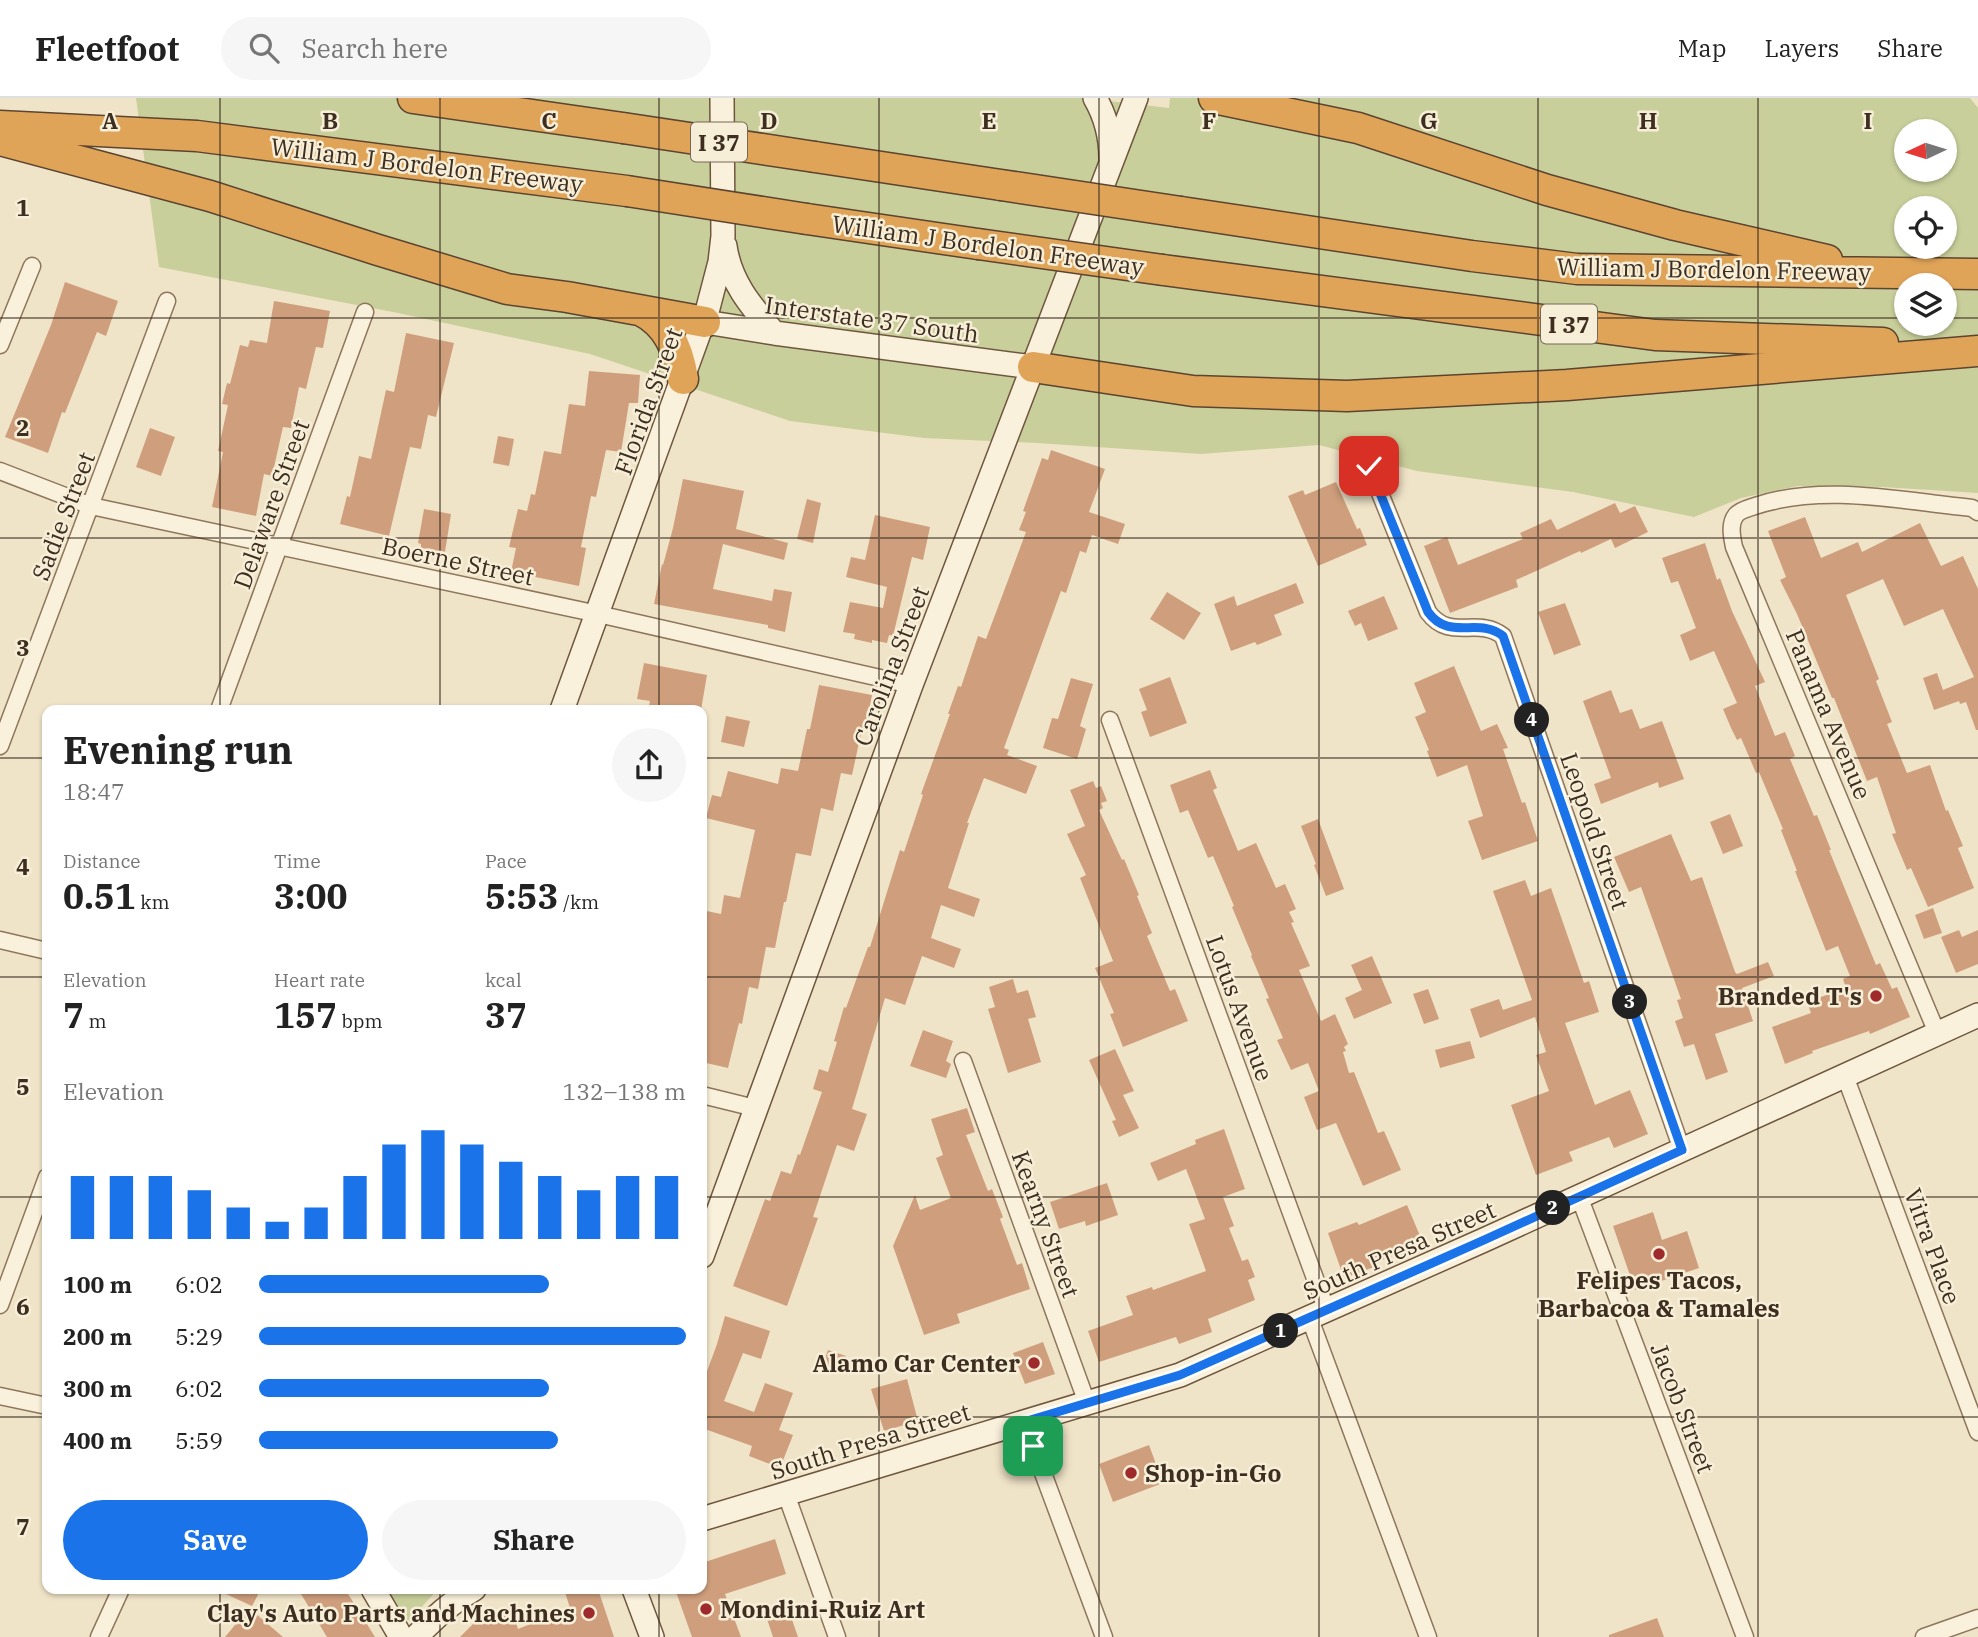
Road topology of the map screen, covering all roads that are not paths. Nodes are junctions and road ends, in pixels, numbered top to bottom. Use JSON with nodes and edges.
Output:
{"nodes":[{"id":1,"x":413,"y":98,"type":"edge"},
{"id":2,"x":722,"y":98,"type":"edge"},
{"id":3,"x":1095,"y":98,"type":"edge"},
{"id":4,"x":1136,"y":98,"type":"edge"},
{"id":5,"x":1214,"y":98,"type":"edge"},
{"id":6,"x":0,"y":126,"type":"edge"},
{"id":7,"x":0,"y":140,"type":"edge"},
{"id":8,"x":1111,"y":166,"type":"junction"},
{"id":9,"x":723,"y":236,"type":"junction"},
{"id":10,"x":33,"y":266,"type":"dead end"},
{"id":11,"x":1882,"y":273,"type":"junction"},
{"id":12,"x":1978,"y":274,"type":"edge"},
{"id":13,"x":167,"y":301,"type":"dead end"},
{"id":14,"x":642,"y":311,"type":"junction"},
{"id":15,"x":365,"y":312,"type":"dead end"},
{"id":16,"x":705,"y":322,"type":"junction"},
{"id":17,"x":774,"y":333,"type":"junction"},
{"id":18,"x":0,"y":345,"type":"edge"},
{"id":19,"x":1978,"y":346,"type":"edge"},
{"id":20,"x":1978,"y":351,"type":"edge"},
{"id":21,"x":1033,"y":367,"type":"junction"},
{"id":22,"x":683,"y":379,"type":"junction"},
{"id":23,"x":1369,"y":466,"type":"dead end"},
{"id":24,"x":0,"y":471,"type":"edge"},
{"id":25,"x":91,"y":506,"type":"junction"},
{"id":26,"x":1978,"y":512,"type":"edge"},
{"id":27,"x":279,"y":547,"type":"junction"},
{"id":28,"x":598,"y":614,"type":"junction"},
{"id":29,"x":911,"y":685,"type":"junction"},
{"id":30,"x":221,"y":705,"type":"edge"},
{"id":31,"x":564,"y":705,"type":"edge"},
{"id":32,"x":1110,"y":720,"type":"dead end"},
{"id":33,"x":0,"y":746,"type":"edge"},
{"id":34,"x":0,"y":940,"type":"edge"},
{"id":35,"x":42,"y":950,"type":"edge"},
{"id":36,"x":1978,"y":1014,"type":"edge"},
{"id":37,"x":1937,"y":1033,"type":"junction"},
{"id":38,"x":963,"y":1061,"type":"dead end"},
{"id":39,"x":1845,"y":1076,"type":"junction"},
{"id":40,"x":707,"y":1096,"type":"edge"},
{"id":41,"x":755,"y":1108,"type":"junction"},
{"id":42,"x":1682,"y":1150,"type":"junction"},
{"id":43,"x":42,"y":1191,"type":"edge"},
{"id":44,"x":1579,"y":1196,"type":"junction"},
{"id":45,"x":707,"y":1242,"type":"edge"},
{"id":46,"x":0,"y":1304,"type":"edge"},
{"id":47,"x":1318,"y":1315,"type":"junction"},
{"id":48,"x":0,"y":1396,"type":"edge"},
{"id":49,"x":1087,"y":1403,"type":"junction"},
{"id":50,"x":42,"y":1405,"type":"edge"},
{"id":51,"x":1024,"y":1422,"type":"junction"},
{"id":52,"x":1978,"y":1432,"type":"edge"},
{"id":53,"x":786,"y":1494,"type":"junction"},
{"id":54,"x":707,"y":1518,"type":"edge"},
{"id":55,"x":119,"y":1594,"type":"edge"},
{"id":56,"x":376,"y":1594,"type":"edge"},
{"id":57,"x":465,"y":1594,"type":"edge"},
{"id":58,"x":636,"y":1594,"type":"edge"},
{"id":59,"x":1978,"y":1618,"type":"edge"},
{"id":60,"x":99,"y":1637,"type":"edge"},
{"id":61,"x":401,"y":1637,"type":"edge"},
{"id":62,"x":416,"y":1637,"type":"edge"},
{"id":63,"x":652,"y":1637,"type":"edge"},
{"id":64,"x":837,"y":1637,"type":"edge"},
{"id":65,"x":1104,"y":1637,"type":"edge"},
{"id":66,"x":1428,"y":1637,"type":"edge"},
{"id":67,"x":1745,"y":1637,"type":"edge"},
{"id":68,"x":1924,"y":1637,"type":"edge"}],
"edges":[{"from":1,"to":11,"type":"highway","name":"William J Bordelon Freeway","number":"I 37","bridge":true},
{"from":2,"to":9,"type":"street","name":"Florida Street"},
{"from":3,"to":8,"type":"street"},
{"from":4,"to":8,"type":"street","name":"Carolina Street"},
{"from":5,"to":11,"type":"highway"},
{"from":6,"to":19,"type":"highway","name":"William J Bordelon Freeway","number":"I 37","bridge":true},
{"from":7,"to":14,"type":"highway"},
{"from":8,"to":21,"type":"street","name":"Carolina Street"},
{"from":9,"to":16,"type":"street","name":"Florida Street"},
{"from":9,"to":17,"type":"street"},
{"from":10,"to":18,"type":"street"},
{"from":11,"to":12,"type":"highway","name":"William J Bordelon Freeway","number":"I 37"},
{"from":13,"to":25,"type":"street","name":"Sadie Street"},
{"from":14,"to":16,"type":"highway"},
{"from":14,"to":22,"type":"highway"},
{"from":15,"to":27,"type":"street","name":"Delaware Street"},
{"from":16,"to":17,"type":"street","name":"Interstate 37 South"},
{"from":16,"to":22,"type":"street","name":"Florida Street"},
{"from":17,"to":21,"type":"street","name":"Interstate 37 South"},
{"from":20,"to":21,"type":"highway"},
{"from":21,"to":29,"type":"street","name":"Carolina Street"},
{"from":22,"to":28,"type":"street","name":"Florida Street"},
{"from":23,"to":42,"type":"street","name":"Leopold Street"},
{"from":24,"to":25,"type":"street","name":"Boerne Street"},
{"from":25,"to":27,"type":"street","name":"Boerne Street"},
{"from":25,"to":33,"type":"street","name":"Sadie Street"},
{"from":26,"to":37,"type":"street","name":"Panama Avenue"},
{"from":27,"to":28,"type":"street","name":"Boerne Street"},
{"from":27,"to":30,"type":"street","name":"Delaware Street"},
{"from":28,"to":29,"type":"street","name":"Boerne Street"},
{"from":28,"to":31,"type":"street","name":"Florida Street"},
{"from":29,"to":41,"type":"street","name":"Carolina Street"},
{"from":32,"to":47,"type":"street","name":"Lotus Avenue"},
{"from":34,"to":35,"type":"street"},
{"from":36,"to":37,"type":"street","name":"South Presa Street"},
{"from":37,"to":39,"type":"street","name":"South Presa Street"},
{"from":38,"to":49,"type":"street","name":"Kearny Street"},
{"from":39,"to":42,"type":"street","name":"South Presa Street"},
{"from":39,"to":52,"type":"street","name":"Vitra Place"},
{"from":40,"to":41,"type":"street"},
{"from":41,"to":45,"type":"street","name":"Carolina Street"},
{"from":42,"to":44,"type":"street","name":"South Presa Street"},
{"from":43,"to":46,"type":"street"},
{"from":44,"to":47,"type":"street","name":"South Presa Street"},
{"from":44,"to":67,"type":"street","name":"Jacob Street"},
{"from":47,"to":49,"type":"street","name":"South Presa Street"},
{"from":47,"to":66,"type":"street","name":"Lotus Avenue"},
{"from":48,"to":50,"type":"street"},
{"from":49,"to":51,"type":"street","name":"South Presa Street"},
{"from":51,"to":53,"type":"street","name":"South Presa Street"},
{"from":51,"to":65,"type":"street"},
{"from":53,"to":54,"type":"street","name":"South Presa Street"},
{"from":53,"to":64,"type":"street"},
{"from":55,"to":60,"type":"street"},
{"from":56,"to":61,"type":"street"},
{"from":57,"to":62,"type":"street"},
{"from":58,"to":63,"type":"street"},
{"from":59,"to":68,"type":"street"}]}
